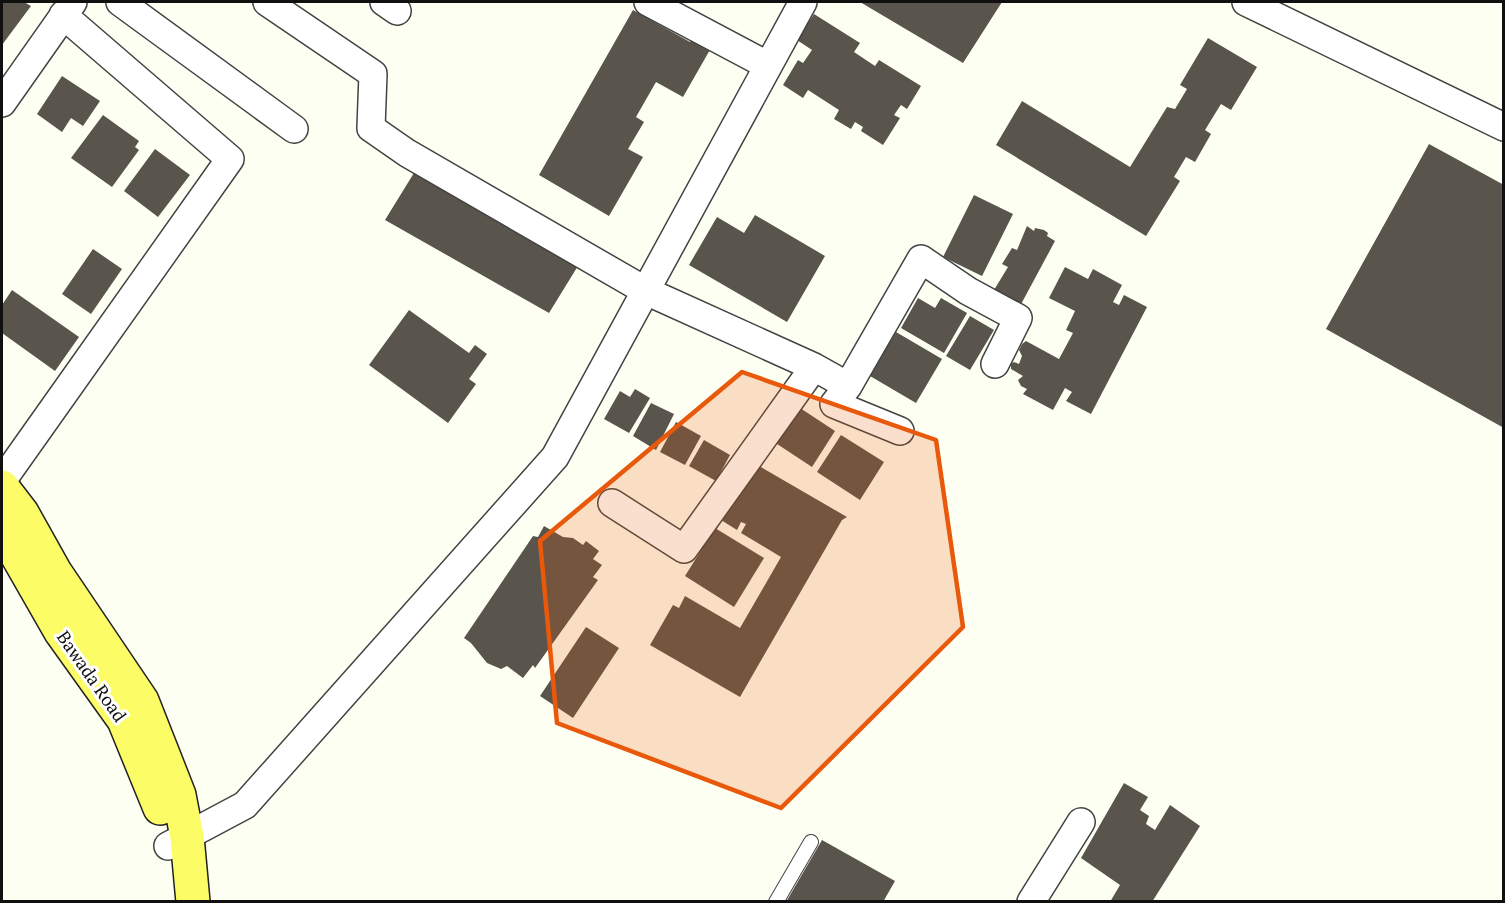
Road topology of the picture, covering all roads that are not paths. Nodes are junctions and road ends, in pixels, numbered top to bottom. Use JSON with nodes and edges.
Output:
{"nodes":[{"id":1,"x":120,"y":2,"type":"edge"},
{"id":2,"x":267,"y":2,"type":"edge"},
{"id":3,"x":652,"y":2,"type":"edge"},
{"id":4,"x":803,"y":2,"type":"edge"},
{"id":5,"x":1246,"y":2,"type":"edge"},
{"id":6,"x":68,"y":8,"type":"edge"},
{"id":7,"x":767,"y":65,"type":"junction"},
{"id":8,"x":2,"y":103,"type":"edge"},
{"id":9,"x":1503,"y":127,"type":"edge"},
{"id":10,"x":294,"y":129,"type":"dead end"},
{"id":11,"x":646,"y":291,"type":"junction"},
{"id":12,"x":995,"y":364,"type":"dead end"},
{"id":13,"x":814,"y":367,"type":"junction"},
{"id":14,"x":848,"y":386,"type":"junction"},
{"id":15,"x":900,"y":431,"type":"dead end"},
{"id":16,"x":2,"y":481,"type":"edge"},
{"id":17,"x":2,"y":487,"type":"edge"},
{"id":18,"x":612,"y":503,"type":"dead end"},
{"id":19,"x":2,"y":529,"type":"edge"},
{"id":20,"x":1081,"y":822,"type":"dead end"},
{"id":21,"x":177,"y":841,"type":"junction"},
{"id":22,"x":811,"y":842,"type":"dead end"},
{"id":23,"x":171,"y":902,"type":"edge"},
{"id":24,"x":193,"y":902,"type":"edge"},
{"id":25,"x":776,"y":902,"type":"edge"},
{"id":26,"x":1031,"y":902,"type":"edge"}],
"edges":[{"from":1,"to":10,"type":"street"},
{"from":2,"to":11,"type":"street"},
{"from":3,"to":7,"type":"street"},
{"from":4,"to":7,"type":"street"},
{"from":5,"to":9,"type":"street"},
{"from":6,"to":8,"type":"street"},
{"from":6,"to":16,"type":"street"},
{"from":7,"to":11,"type":"street"},
{"from":11,"to":13,"type":"street"},
{"from":11,"to":21,"type":"street"},
{"from":12,"to":14,"type":"street"},
{"from":13,"to":14,"type":"street"},
{"from":13,"to":18,"type":"street"},
{"from":14,"to":15,"type":"street"},
{"from":17,"to":21,"type":"main road"},
{"from":19,"to":21,"type":"main road","name":"Bawada Road"},
{"from":20,"to":26,"type":"street"},
{"from":21,"to":23,"type":"main road","name":"Bawada Road"},
{"from":21,"to":24,"type":"main road"},
{"from":22,"to":25,"type":"lane"}]}
